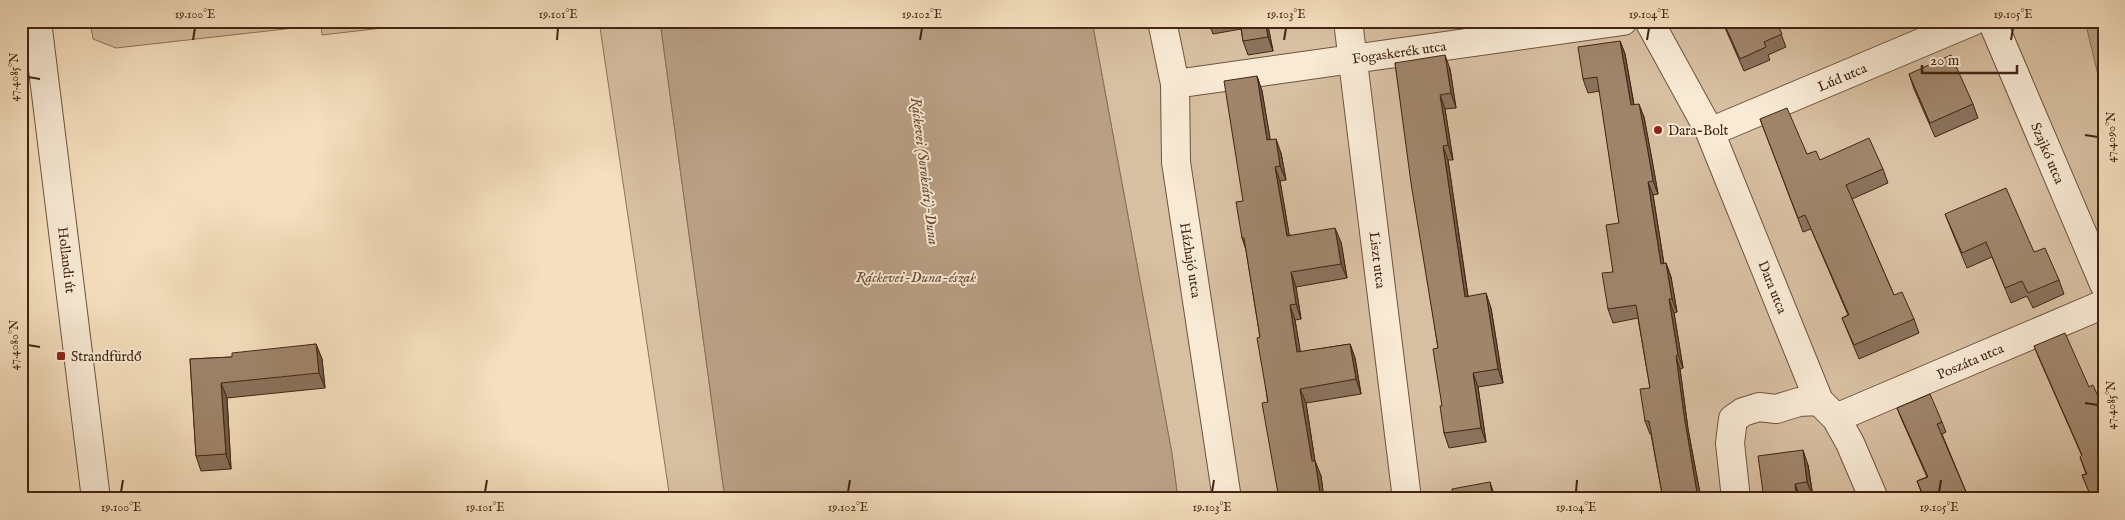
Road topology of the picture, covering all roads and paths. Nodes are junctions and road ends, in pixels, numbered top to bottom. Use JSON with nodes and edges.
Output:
{"nodes":[{"id":1,"x":37,"y":21,"type":"edge"},
{"id":2,"x":1162,"y":21,"type":"edge"},
{"id":3,"x":1348,"y":21,"type":"edge"},
{"id":4,"x":1623,"y":21,"type":"edge"},
{"id":5,"x":1649,"y":21,"type":"edge"},
{"id":6,"x":1973,"y":21,"type":"edge"},
{"id":7,"x":1992,"y":21,"type":"edge"},
{"id":8,"x":1353,"y":58,"type":"junction"},
{"id":9,"x":1175,"y":84,"type":"junction"},
{"id":10,"x":1710,"y":132,"type":"junction"},
{"id":11,"x":2104,"y":284,"type":"edge"},
{"id":12,"x":2104,"y":304,"type":"edge"},
{"id":13,"x":1827,"y":410,"type":"junction"},
{"id":14,"x":96,"y":499,"type":"edge"},
{"id":15,"x":1227,"y":499,"type":"edge"},
{"id":16,"x":1407,"y":499,"type":"edge"},
{"id":17,"x":1736,"y":499,"type":"edge"},
{"id":18,"x":1874,"y":499,"type":"edge"}],
"edges":[{"from":1,"to":14,"type":"street","name":"Hollandi út"},
{"from":2,"to":9,"type":"street","name":"Házhajó utca"},
{"from":3,"to":8,"type":"street","name":"Liszt utca"},
{"from":4,"to":8,"type":"street","name":"Fogaskerék utca"},
{"from":5,"to":10,"type":"street","name":"Dara utca"},
{"from":6,"to":10,"type":"street","name":"Lúd utca"},
{"from":7,"to":11,"type":"street","name":"Szajkó utca"},
{"from":8,"to":9,"type":"street","name":"Fogaskerék utca"},
{"from":8,"to":16,"type":"street","name":"Liszt utca"},
{"from":9,"to":15,"type":"street","name":"Házhajó utca"},
{"from":10,"to":13,"type":"street","name":"Dara utca"},
{"from":12,"to":13,"type":"street","name":"Poszáta utca"},
{"from":13,"to":17,"type":"street"},
{"from":13,"to":18,"type":"street","name":"Dara utca"}]}
